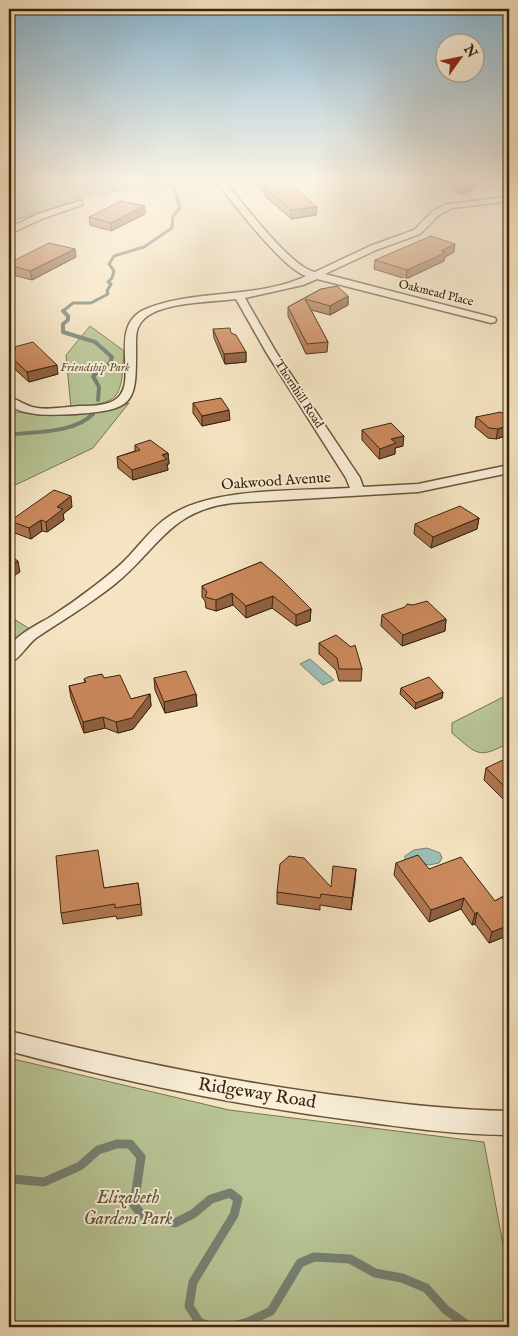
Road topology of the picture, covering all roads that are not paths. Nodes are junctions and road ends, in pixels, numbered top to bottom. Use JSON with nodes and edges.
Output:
{"nodes":[{"id":1,"x":272,"y":242,"type":"edge"},
{"id":2,"x":389,"y":242,"type":"edge"},
{"id":3,"x":316,"y":276,"type":"junction"},
{"id":4,"x":239,"y":296,"type":"junction"},
{"id":5,"x":491,"y":320,"type":"dead end"},
{"id":6,"x":9,"y":401,"type":"edge"},
{"id":7,"x":509,"y":469,"type":"edge"},
{"id":8,"x":358,"y":492,"type":"junction"},
{"id":9,"x":9,"y":658,"type":"edge"},
{"id":10,"x":9,"y":1041,"type":"edge"},
{"id":11,"x":509,"y":1123,"type":"edge"}],
"edges":[{"from":1,"to":3,"type":"street","name":"Oakmead Place"},
{"from":2,"to":3,"type":"street"},
{"from":3,"to":4,"type":"street"},
{"from":3,"to":5,"type":"street","name":"Oakmead Place"},
{"from":4,"to":6,"type":"street"},
{"from":4,"to":8,"type":"street","name":"Thornhill Road"},
{"from":7,"to":8,"type":"street","name":"Oakwood Avenue"},
{"from":8,"to":9,"type":"street","name":"Oakwood Avenue"},
{"from":10,"to":11,"type":"street","name":"Ridgeway Road"}]}
